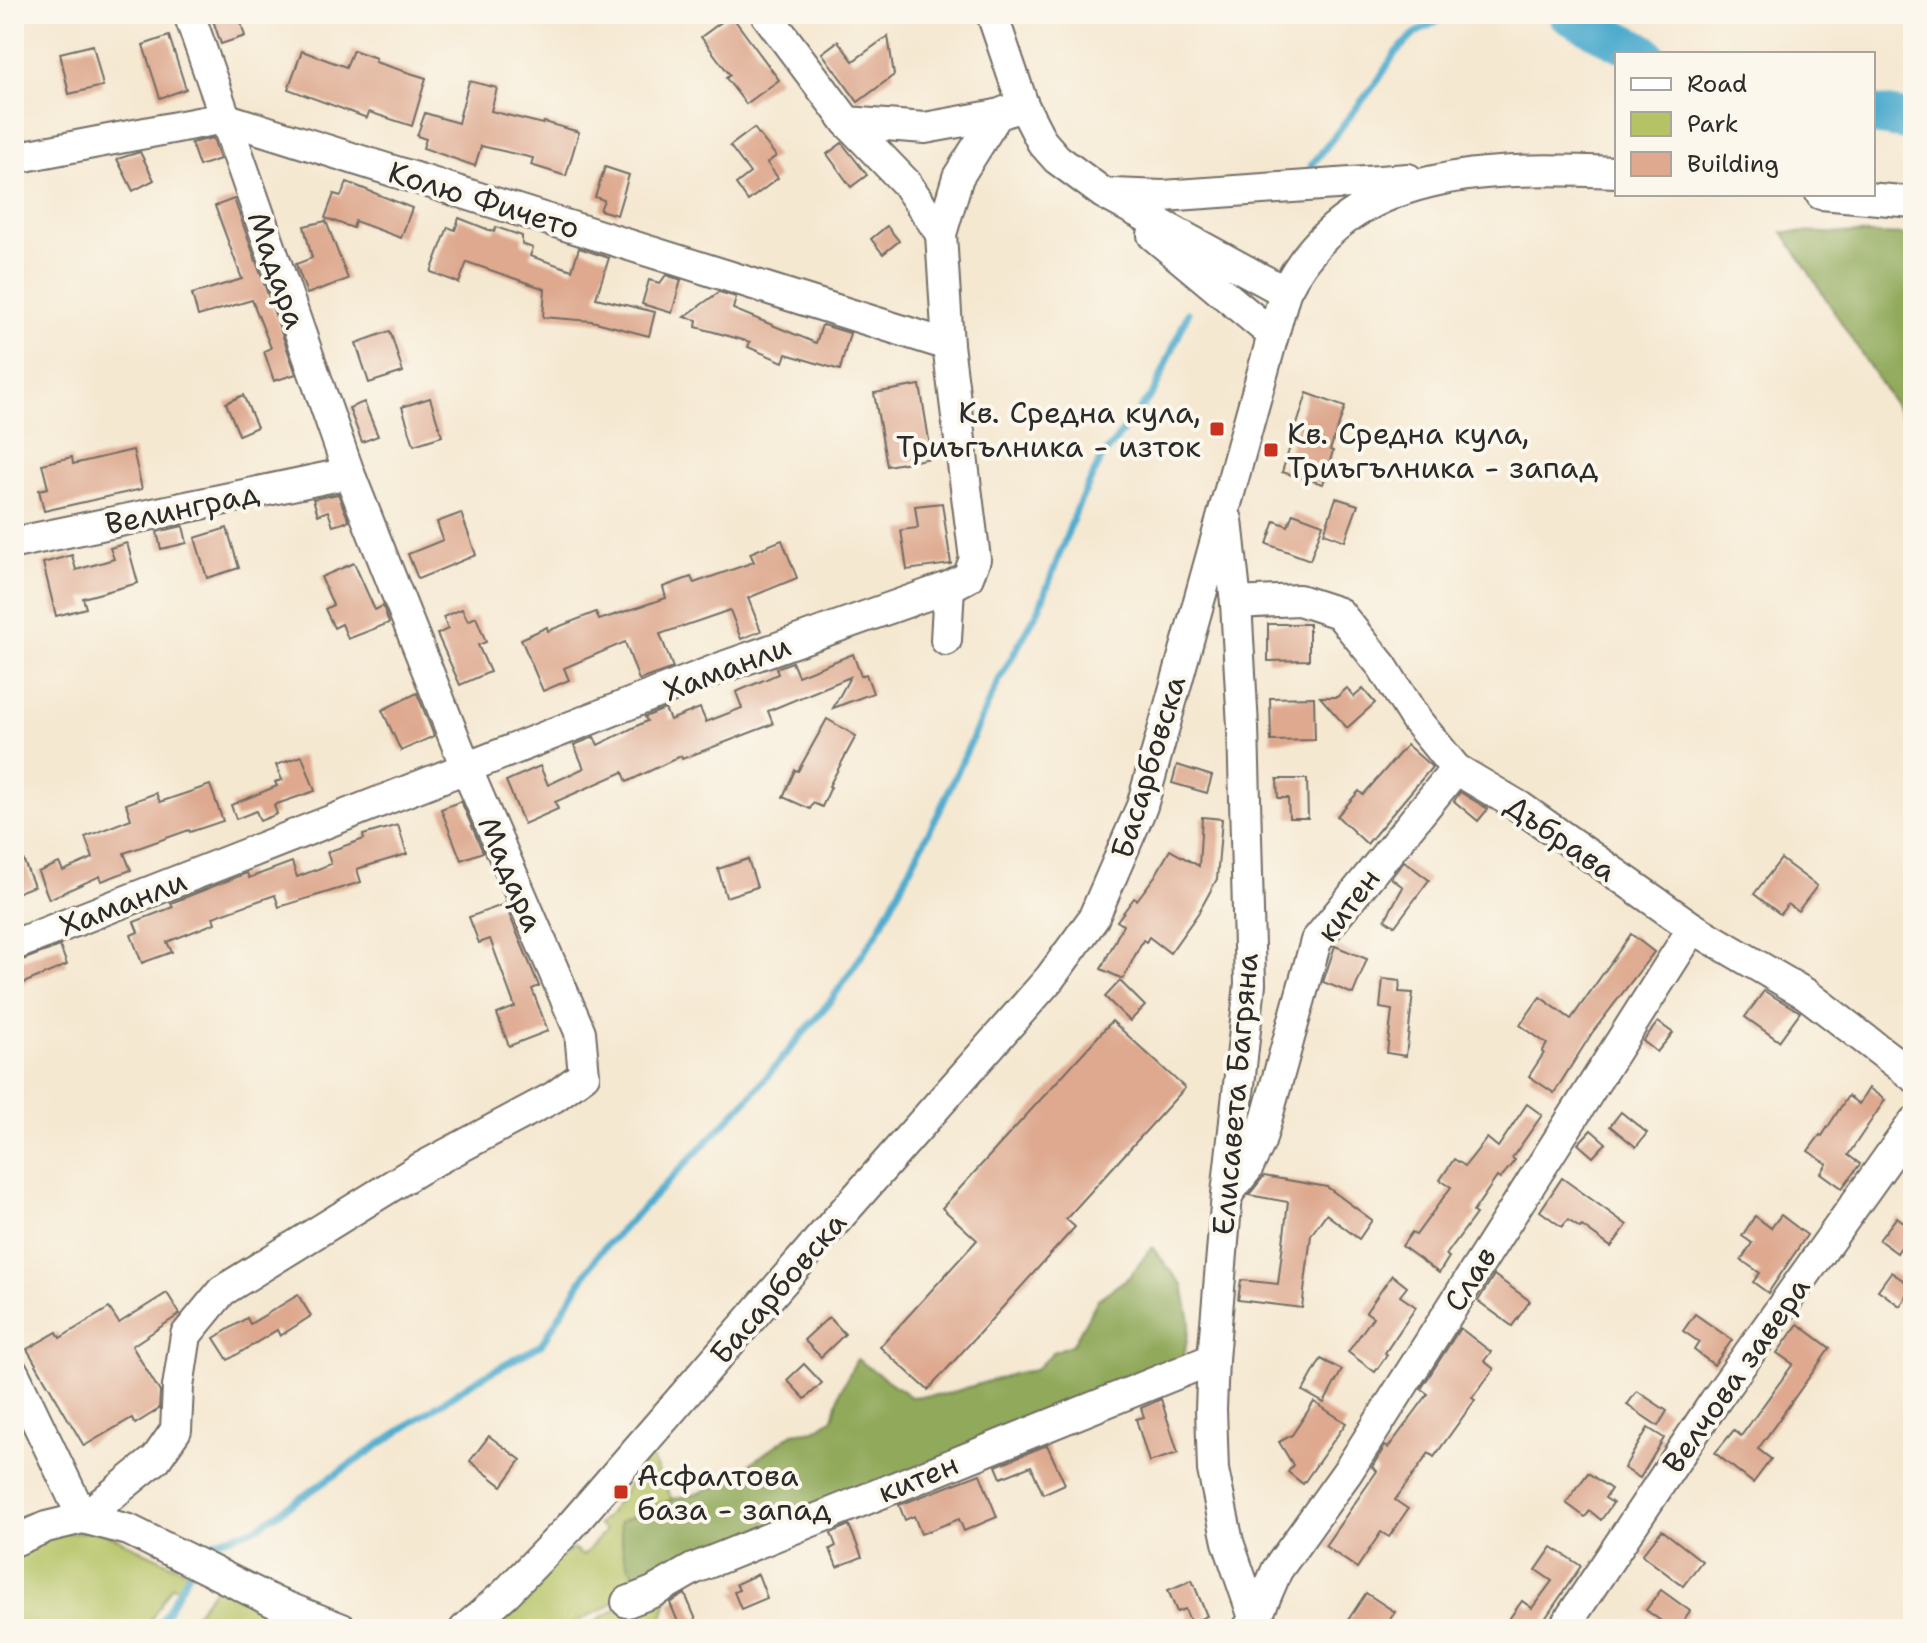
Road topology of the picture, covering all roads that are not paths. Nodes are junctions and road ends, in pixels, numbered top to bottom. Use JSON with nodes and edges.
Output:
{"nodes":[{"id":1,"x":189,"y":14,"type":"edge"},
{"id":2,"x":766,"y":14,"type":"edge"},
{"id":3,"x":992,"y":14,"type":"edge"},
{"id":4,"x":1010,"y":110,"type":"junction"},
{"id":5,"x":224,"y":118,"type":"junction"},
{"id":6,"x":847,"y":122,"type":"junction"},
{"id":7,"x":14,"y":158,"type":"edge"},
{"id":8,"x":1615,"y":172,"type":"edge"},
{"id":9,"x":1470,"y":174,"type":"junction"},
{"id":10,"x":1103,"y":193,"type":"junction"},
{"id":11,"x":1844,"y":196,"type":"edge"},
{"id":12,"x":1913,"y":202,"type":"edge"},
{"id":13,"x":941,"y":234,"type":"junction"},
{"id":14,"x":1285,"y":292,"type":"junction"},
{"id":15,"x":1273,"y":335,"type":"junction"},
{"id":16,"x":948,"y":345,"type":"junction"},
{"id":17,"x":349,"y":473,"type":"junction"},
{"id":18,"x":1226,"y":504,"type":"junction"},
{"id":19,"x":14,"y":543,"type":"edge"},
{"id":20,"x":949,"y":587,"type":"junction"},
{"id":21,"x":1236,"y":603,"type":"junction"},
{"id":22,"x":946,"y":640,"type":"dead end"},
{"id":23,"x":1456,"y":769,"type":"junction"},
{"id":24,"x":467,"y":770,"type":"junction"},
{"id":25,"x":1693,"y":928,"type":"junction"},
{"id":26,"x":14,"y":945,"type":"edge"},
{"id":27,"x":1913,"y":1076,"type":"edge"},
{"id":28,"x":1913,"y":1123,"type":"edge"},
{"id":29,"x":1227,"y":1194,"type":"junction"},
{"id":30,"x":1213,"y":1359,"type":"junction"},
{"id":31,"x":14,"y":1374,"type":"edge"},
{"id":32,"x":83,"y":1518,"type":"junction"},
{"id":33,"x":14,"y":1541,"type":"edge"},
{"id":34,"x":627,"y":1602,"type":"dead end"},
{"id":35,"x":1257,"y":1627,"type":"edge"},
{"id":36,"x":342,"y":1629,"type":"edge"},
{"id":37,"x":465,"y":1629,"type":"edge"},
{"id":38,"x":1563,"y":1629,"type":"edge"}],
"edges":[{"from":1,"to":5,"type":"street","name":"Мадара"},
{"from":2,"to":6,"type":"street"},
{"from":3,"to":4,"type":"street"},
{"from":4,"to":6,"type":"street"},
{"from":4,"to":10,"type":"street"},
{"from":4,"to":13,"type":"street","name":"Хаманли"},
{"from":5,"to":7,"type":"street","name":"Колю Фичето"},
{"from":5,"to":16,"type":"street","name":"Колю Фичето"},
{"from":5,"to":17,"type":"street","name":"Мадара"},
{"from":6,"to":13,"type":"street"},
{"from":8,"to":9,"type":"street","name":"Басарбовска"},
{"from":9,"to":10,"type":"street"},
{"from":9,"to":14,"type":"street","name":"Басарбовска"},
{"from":10,"to":14,"type":"street"},
{"from":10,"to":15,"type":"street"},
{"from":11,"to":12,"type":"street"},
{"from":13,"to":16,"type":"street","name":"Хаманли"},
{"from":14,"to":15,"type":"street","name":"Басарбовска"},
{"from":15,"to":18,"type":"street","name":"Басарбовска"},
{"from":16,"to":20,"type":"street","name":"Хаманли"},
{"from":17,"to":19,"type":"street","name":"Велинград"},
{"from":17,"to":24,"type":"street","name":"Мадара"},
{"from":18,"to":21,"type":"street","name":"Елисавета Багряна"},
{"from":18,"to":37,"type":"street","name":"Басарбовска"},
{"from":20,"to":22,"type":"street"},
{"from":20,"to":24,"type":"street","name":"Хаманли"},
{"from":21,"to":23,"type":"street","name":"Дъбрава"},
{"from":21,"to":29,"type":"street","name":"Елисавета Багряна"},
{"from":23,"to":25,"type":"street","name":"Дъбрава"},
{"from":23,"to":29,"type":"street","name":"китен"},
{"from":24,"to":26,"type":"street","name":"Хаманли"},
{"from":24,"to":32,"type":"street","name":"Мадара"},
{"from":25,"to":27,"type":"street","name":"Дъбрава"},
{"from":25,"to":35,"type":"street","name":"Слав"},
{"from":28,"to":38,"type":"street","name":"Велчова завера"},
{"from":29,"to":30,"type":"street","name":"Елисавета Багряна"},
{"from":30,"to":34,"type":"street","name":"китен"},
{"from":30,"to":35,"type":"street","name":"Елисавета Багряна"},
{"from":31,"to":32,"type":"street"},
{"from":32,"to":33,"type":"street"},
{"from":32,"to":36,"type":"street"}]}
